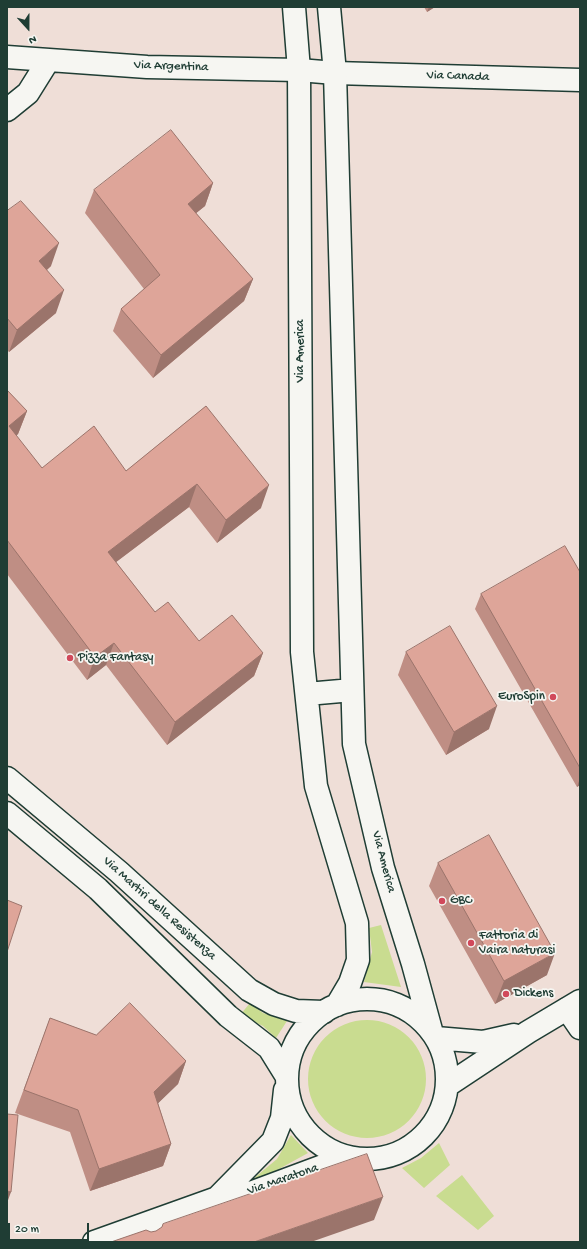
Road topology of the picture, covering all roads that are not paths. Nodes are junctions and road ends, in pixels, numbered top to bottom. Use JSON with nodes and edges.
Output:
{"nodes":[{"id":1,"x":294,"y":7,"type":"edge"},
{"id":2,"x":329,"y":7,"type":"edge"},
{"id":3,"x":7,"y":57,"type":"edge"},
{"id":4,"x":48,"y":61,"type":"junction"},
{"id":5,"x":299,"y":70,"type":"junction"},
{"id":6,"x":335,"y":73,"type":"junction"},
{"id":7,"x":580,"y":80,"type":"edge"},
{"id":8,"x":7,"y":110,"type":"edge"},
{"id":9,"x":352,"y":690,"type":"junction"},
{"id":10,"x":306,"y":694,"type":"junction"},
{"id":11,"x":7,"y":778,"type":"edge"},
{"id":12,"x":7,"y":813,"type":"edge"},
{"id":13,"x":574,"y":1005,"type":"edge"},
{"id":14,"x":331,"y":1009,"type":"junction"},
{"id":15,"x":580,"y":1028,"type":"edge"},
{"id":16,"x":528,"y":1032,"type":"junction"},
{"id":17,"x":434,"y":1034,"type":"junction"},
{"id":18,"x":287,"y":1077,"type":"junction"},
{"id":19,"x":448,"y":1085,"type":"junction"},
{"id":20,"x":347,"y":1157,"type":"junction"},
{"id":21,"x":217,"y":1198,"type":"junction"},
{"id":22,"x":141,"y":1234,"type":"edge"},
{"id":23,"x":94,"y":1242,"type":"edge"}],
"edges":[{"from":1,"to":5,"type":"street","name":"Via America"},
{"from":2,"to":6,"type":"street","name":"Via America"},
{"from":3,"to":4,"type":"street","name":"Via Argentina"},
{"from":4,"to":5,"type":"street","name":"Via Argentina"},
{"from":4,"to":8,"type":"street"},
{"from":5,"to":6,"type":"street","name":"Via Argentina"},
{"from":5,"to":10,"type":"street","name":"Via America"},
{"from":6,"to":7,"type":"street","name":"Via Canada"},
{"from":6,"to":9,"type":"street","name":"Via America"},
{"from":9,"to":10,"type":"street"},
{"from":9,"to":17,"type":"street","name":"Via America"},
{"from":10,"to":14,"type":"street","name":"Via America"},
{"from":11,"to":14,"type":"street","name":"Via Martiri della Resistenza"},
{"from":12,"to":18,"type":"street","name":"Via Martiri della Resistenza"},
{"from":13,"to":15,"type":"street"},
{"from":13,"to":16,"type":"street"},
{"from":14,"to":17,"type":"street","name":"Via Martiri della Resistenza"},
{"from":14,"to":18,"type":"street","name":"Via Martiri della Resistenza"},
{"from":16,"to":17,"type":"street"},
{"from":16,"to":19,"type":"street"},
{"from":17,"to":19,"type":"street","name":"Via Martiri della Resistenza"},
{"from":18,"to":20,"type":"street","name":"Via Martiri della Resistenza"},
{"from":18,"to":21,"type":"street","name":"Via Maratona"},
{"from":19,"to":20,"type":"street","name":"Via Martiri della Resistenza"},
{"from":20,"to":21,"type":"street","name":"Via Maratona"},
{"from":21,"to":22,"type":"street","name":"Via Maratona"},
{"from":22,"to":23,"type":"street","name":"Via Maratona"}]}
